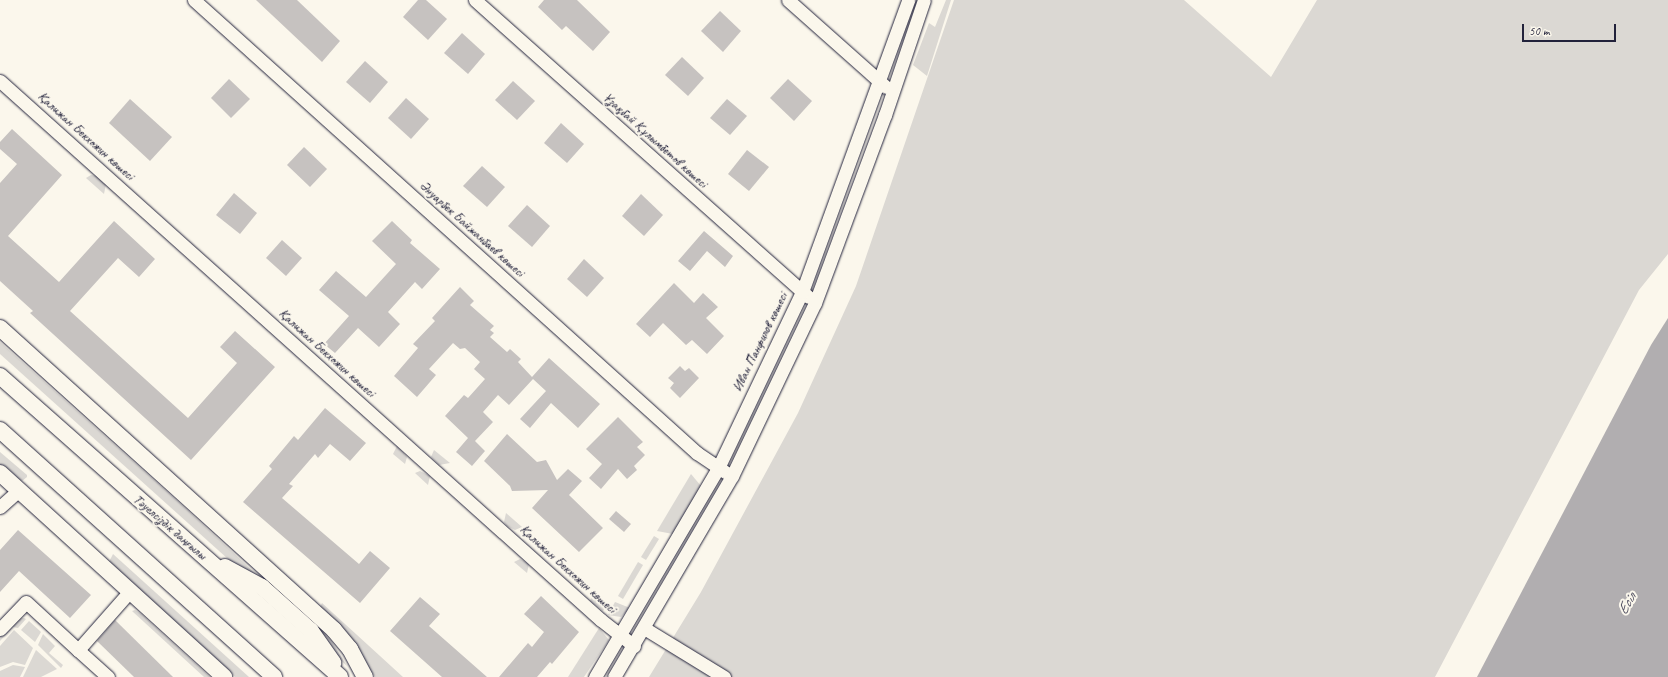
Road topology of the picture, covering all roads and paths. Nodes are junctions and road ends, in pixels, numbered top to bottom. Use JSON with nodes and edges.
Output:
{"nodes":[{"id":1,"x":194,"y":0,"type":"edge"},
{"id":2,"x":475,"y":0,"type":"edge"},
{"id":3,"x":788,"y":0,"type":"edge"},
{"id":4,"x":908,"y":0,"type":"edge"},
{"id":5,"x":924,"y":0,"type":"edge"},
{"id":6,"x":0,"y":81,"type":"edge"},
{"id":7,"x":880,"y":83,"type":"junction"},
{"id":8,"x":893,"y":91,"type":"junction"},
{"id":9,"x":802,"y":292,"type":"junction"},
{"id":10,"x":815,"y":303,"type":"junction"},
{"id":11,"x":0,"y":328,"type":"edge"},
{"id":12,"x":0,"y":376,"type":"edge"},
{"id":13,"x":0,"y":430,"type":"edge"},
{"id":14,"x":718,"y":468,"type":"junction"},
{"id":15,"x":0,"y":473,"type":"edge"},
{"id":16,"x":732,"y":476,"type":"junction"},
{"id":17,"x":19,"y":490,"type":"junction"},
{"id":18,"x":0,"y":507,"type":"edge"},
{"id":19,"x":203,"y":556,"type":"junction"},
{"id":20,"x":130,"y":591,"type":"junction"},
{"id":21,"x":644,"y":628,"type":"junction"},
{"id":22,"x":0,"y":629,"type":"edge"},
{"id":23,"x":620,"y":636,"type":"junction"},
{"id":24,"x":634,"y":646,"type":"junction"},
{"id":25,"x":78,"y":650,"type":"junction"},
{"id":26,"x":108,"y":677,"type":"edge"},
{"id":27,"x":224,"y":677,"type":"edge"},
{"id":28,"x":274,"y":677,"type":"edge"},
{"id":29,"x":340,"y":677,"type":"edge"},
{"id":30,"x":343,"y":677,"type":"edge"},
{"id":31,"x":365,"y":677,"type":"edge"},
{"id":32,"x":595,"y":677,"type":"edge"},
{"id":33,"x":614,"y":677,"type":"edge"},
{"id":34,"x":724,"y":677,"type":"edge"}],
"edges":[{"from":1,"to":14,"type":"street","name":"Әнуарбек Байжанбаев көшесі"},
{"from":2,"to":9,"type":"street","name":"Ұзақбай Құлымбетов көшесі"},
{"from":3,"to":7,"type":"street"},
{"from":4,"to":7,"type":"street","name":"Иван Панфилов көшесі"},
{"from":5,"to":8,"type":"street"},
{"from":6,"to":23,"type":"street","name":"Қалижан Бекхожин көшесі"},
{"from":7,"to":8,"type":"street"},
{"from":7,"to":9,"type":"street","name":"Иван Панфилов көшесі"},
{"from":8,"to":10,"type":"street"},
{"from":9,"to":10,"type":"street","name":"Ұзақбай Құлымбетов көшесі"},
{"from":9,"to":14,"type":"street","name":"Иван Панфилов көшесі"},
{"from":10,"to":16,"type":"street"},
{"from":11,"to":31,"type":"main road"},
{"from":12,"to":19,"type":"main road","name":"Тәуелсіздік даңғылы"},
{"from":13,"to":28,"type":"main road"},
{"from":14,"to":16,"type":"street","name":"Әнуарбек Байжанбаев көшесі"},
{"from":14,"to":23,"type":"street","name":"Иван Панфилов көшесі"},
{"from":15,"to":17,"type":"main road"},
{"from":16,"to":21,"type":"street"},
{"from":17,"to":18,"type":"street"},
{"from":17,"to":20,"type":"main road"},
{"from":19,"to":29,"type":"main road","name":"Тәуелсіздік даңғылы"},
{"from":19,"to":30,"type":"main road"},
{"from":20,"to":25,"type":"street"},
{"from":20,"to":27,"type":"main road"},
{"from":21,"to":24,"type":"street"},
{"from":21,"to":34,"type":"street"},
{"from":22,"to":25,"type":"street"},
{"from":23,"to":24,"type":"street","name":"Қалижан Бекхожин көшесі"},
{"from":23,"to":32,"type":"street","name":"Иван Панфилов көшесі"},
{"from":24,"to":33,"type":"street"},
{"from":25,"to":26,"type":"street"}]}
